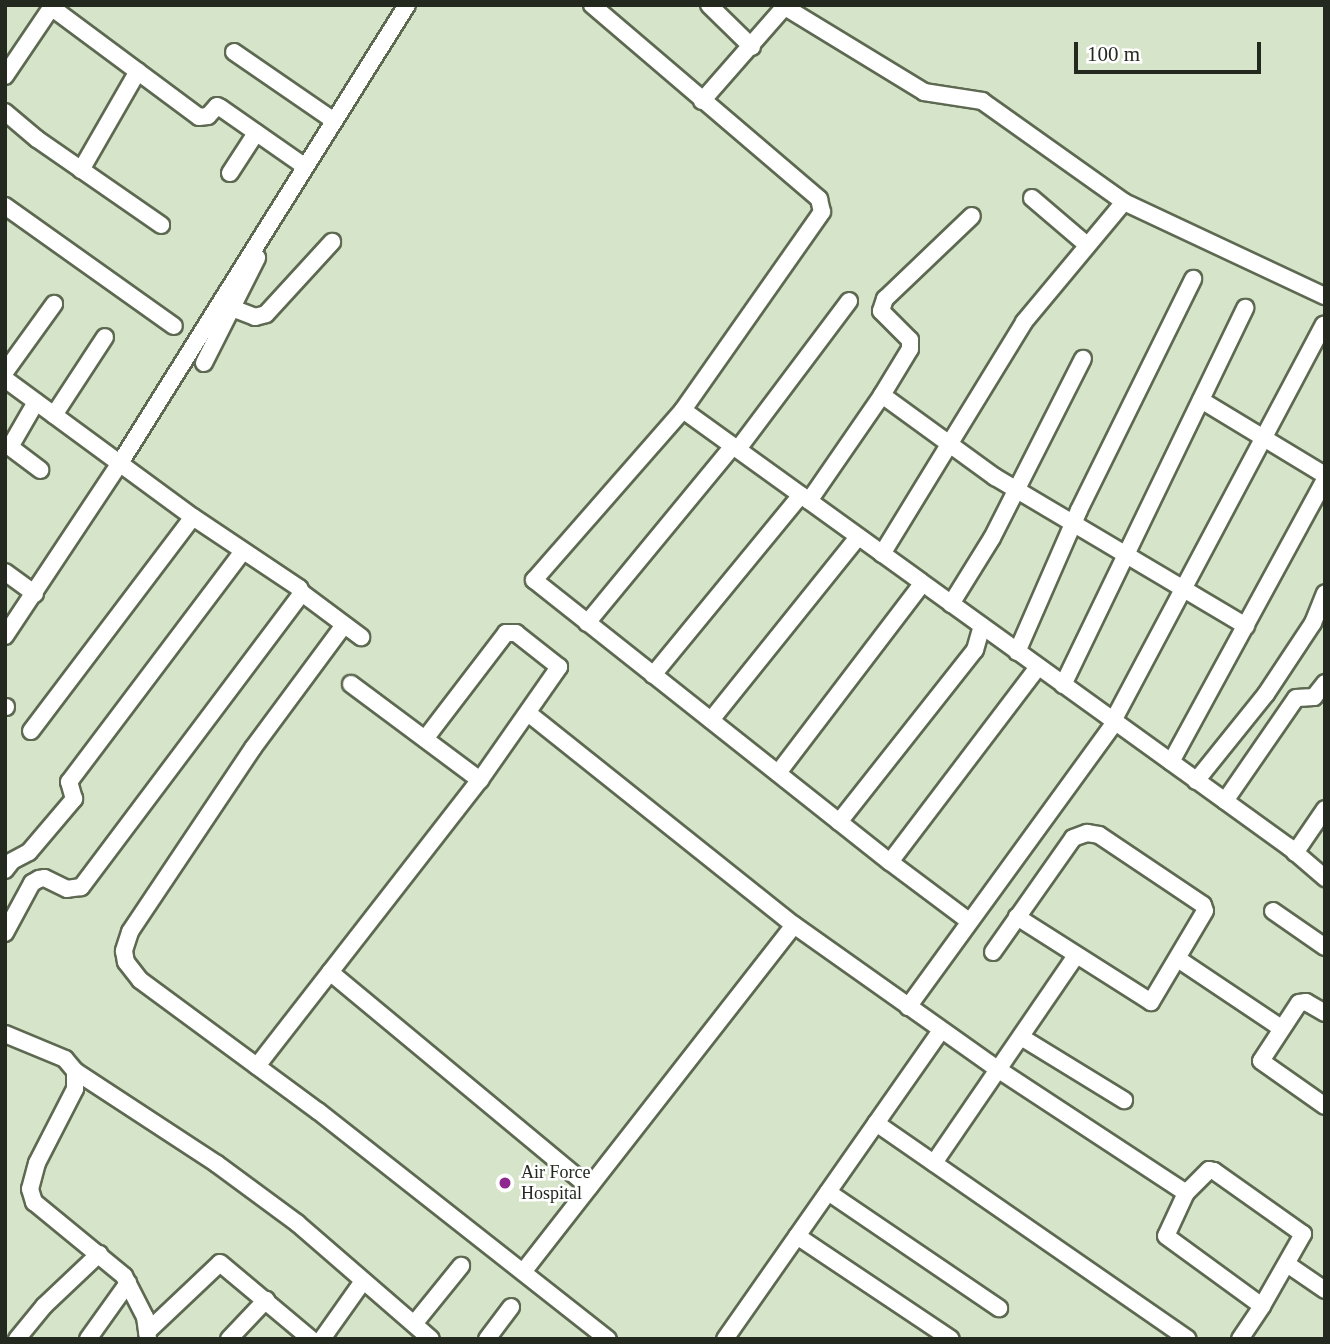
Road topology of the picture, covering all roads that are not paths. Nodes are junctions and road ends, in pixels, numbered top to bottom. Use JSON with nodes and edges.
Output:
{"nodes":[{"id":1,"x":407,"y":5,"type":"edge"},
{"id":2,"x":592,"y":5,"type":"edge"},
{"id":3,"x":709,"y":5,"type":"edge"},
{"id":4,"x":52,"y":6,"type":"edge"},
{"id":5,"x":785,"y":6,"type":"edge"},
{"id":6,"x":752,"y":47,"type":"junction"},
{"id":7,"x":234,"y":52,"type":"dead end"},
{"id":8,"x":138,"y":71,"type":"junction"},
{"id":9,"x":5,"y":76,"type":"edge"},
{"id":10,"x":702,"y":101,"type":"junction"},
{"id":11,"x":5,"y":111,"type":"edge"},
{"id":12,"x":333,"y":121,"type":"junction"},
{"id":13,"x":256,"y":132,"type":"junction"},
{"id":14,"x":304,"y":166,"type":"junction"},
{"id":15,"x":81,"y":170,"type":"junction"},
{"id":16,"x":230,"y":173,"type":"dead end"},
{"id":17,"x":1032,"y":198,"type":"dead end"},
{"id":18,"x":1124,"y":202,"type":"junction"},
{"id":19,"x":5,"y":206,"type":"edge"},
{"id":20,"x":972,"y":216,"type":"dead end"},
{"id":21,"x":161,"y":225,"type":"dead end"},
{"id":22,"x":268,"y":237,"type":"dead end"},
{"id":23,"x":332,"y":242,"type":"dead end"},
{"id":24,"x":1087,"y":245,"type":"junction"},
{"id":25,"x":1193,"y":279,"type":"dead end"},
{"id":26,"x":1325,"y":296,"type":"edge"},
{"id":27,"x":849,"y":300,"type":"dead end"},
{"id":28,"x":54,"y":304,"type":"dead end"},
{"id":29,"x":232,"y":308,"type":"junction"},
{"id":30,"x":1245,"y":309,"type":"dead end"},
{"id":31,"x":1324,"y":325,"type":"edge"},
{"id":32,"x":174,"y":326,"type":"dead end"},
{"id":33,"x":105,"y":337,"type":"dead end"},
{"id":34,"x":1083,"y":359,"type":"dead end"},
{"id":35,"x":204,"y":363,"type":"dead end"},
{"id":36,"x":5,"y":372,"type":"edge"},
{"id":37,"x":5,"y":379,"type":"edge"},
{"id":38,"x":882,"y":395,"type":"junction"},
{"id":39,"x":1201,"y":400,"type":"junction"},
{"id":40,"x":36,"y":401,"type":"junction"},
{"id":41,"x":683,"y":410,"type":"junction"},
{"id":42,"x":54,"y":415,"type":"junction"},
{"id":43,"x":1264,"y":438,"type":"junction"},
{"id":44,"x":950,"y":443,"type":"junction"},
{"id":45,"x":736,"y":448,"type":"junction"},
{"id":46,"x":120,"y":463,"type":"junction"},
{"id":47,"x":40,"y":470,"type":"dead end"},
{"id":48,"x":1325,"y":475,"type":"edge"},
{"id":49,"x":1325,"y":480,"type":"edge"},
{"id":50,"x":1016,"y":490,"type":"junction"},
{"id":51,"x":805,"y":498,"type":"junction"},
{"id":52,"x":193,"y":517,"type":"junction"},
{"id":53,"x":1073,"y":525,"type":"junction"},
{"id":54,"x":859,"y":537,"type":"junction"},
{"id":55,"x":243,"y":551,"type":"junction"},
{"id":56,"x":882,"y":554,"type":"junction"},
{"id":57,"x":1124,"y":555,"type":"junction"},
{"id":58,"x":5,"y":572,"type":"edge"},
{"id":59,"x":922,"y":583,"type":"junction"},
{"id":60,"x":1184,"y":589,"type":"junction"},
{"id":61,"x":302,"y":593,"type":"junction"},
{"id":62,"x":1325,"y":593,"type":"edge"},
{"id":63,"x":35,"y":594,"type":"junction"},
{"id":64,"x":951,"y":604,"type":"junction"},
{"id":65,"x":587,"y":622,"type":"junction"},
{"id":66,"x":344,"y":625,"type":"junction"},
{"id":67,"x":982,"y":626,"type":"junction"},
{"id":68,"x":1246,"y":626,"type":"junction"},
{"id":69,"x":5,"y":636,"type":"edge"},
{"id":70,"x":361,"y":637,"type":"dead end"},
{"id":71,"x":1017,"y":652,"type":"junction"},
{"id":72,"x":1038,"y":667,"type":"junction"},
{"id":73,"x":653,"y":675,"type":"junction"},
{"id":74,"x":1325,"y":683,"type":"edge"},
{"id":75,"x":351,"y":684,"type":"dead end"},
{"id":76,"x":1063,"y":685,"type":"junction"},
{"id":77,"x":528,"y":713,"type":"junction"},
{"id":78,"x":710,"y":720,"type":"junction"},
{"id":79,"x":1114,"y":722,"type":"junction"},
{"id":80,"x":31,"y":732,"type":"dead end"},
{"id":81,"x":425,"y":739,"type":"junction"},
{"id":82,"x":1171,"y":762,"type":"junction"},
{"id":83,"x":778,"y":773,"type":"junction"},
{"id":84,"x":480,"y":780,"type":"junction"},
{"id":85,"x":1196,"y":780,"type":"junction"},
{"id":86,"x":1225,"y":801,"type":"junction"},
{"id":87,"x":1325,"y":809,"type":"edge"},
{"id":88,"x":839,"y":822,"type":"junction"},
{"id":89,"x":1295,"y":853,"type":"junction"},
{"id":90,"x":890,"y":862,"type":"junction"},
{"id":91,"x":5,"y":870,"type":"edge"},
{"id":92,"x":1325,"y":878,"type":"edge"},
{"id":93,"x":1273,"y":911,"type":"dead end"},
{"id":94,"x":1017,"y":917,"type":"junction"},
{"id":95,"x":970,"y":921,"type":"junction"},
{"id":96,"x":794,"y":925,"type":"junction"},
{"id":97,"x":5,"y":933,"type":"edge"},
{"id":98,"x":1325,"y":947,"type":"edge"},
{"id":99,"x":993,"y":952,"type":"dead end"},
{"id":100,"x":1076,"y":956,"type":"junction"},
{"id":101,"x":1178,"y":959,"type":"junction"},
{"id":102,"x":330,"y":972,"type":"junction"},
{"id":103,"x":908,"y":1007,"type":"junction"},
{"id":104,"x":1324,"y":1012,"type":"edge"},
{"id":105,"x":1281,"y":1028,"type":"junction"},
{"id":106,"x":941,"y":1030,"type":"junction"},
{"id":107,"x":5,"y":1034,"type":"edge"},
{"id":108,"x":1021,"y":1037,"type":"junction"},
{"id":109,"x":257,"y":1066,"type":"junction"},
{"id":110,"x":999,"y":1070,"type":"junction"},
{"id":111,"x":75,"y":1071,"type":"junction"},
{"id":112,"x":1124,"y":1100,"type":"dead end"},
{"id":113,"x":1325,"y":1106,"type":"edge"},
{"id":114,"x":876,"y":1123,"type":"junction"},
{"id":115,"x":934,"y":1164,"type":"junction"},
{"id":116,"x":589,"y":1187,"type":"junction"},
{"id":117,"x":828,"y":1192,"type":"junction"},
{"id":118,"x":1185,"y":1193,"type":"junction"},
{"id":119,"x":797,"y":1236,"type":"junction"},
{"id":120,"x":99,"y":1254,"type":"junction"},
{"id":121,"x":1287,"y":1264,"type":"junction"},
{"id":122,"x":461,"y":1266,"type":"dead end"},
{"id":123,"x":523,"y":1272,"type":"junction"},
{"id":124,"x":363,"y":1281,"type":"junction"},
{"id":125,"x":128,"y":1283,"type":"junction"},
{"id":126,"x":1325,"y":1290,"type":"edge"},
{"id":127,"x":265,"y":1300,"type":"junction"},
{"id":128,"x":1262,"y":1306,"type":"junction"},
{"id":129,"x":511,"y":1307,"type":"dead end"},
{"id":130,"x":999,"y":1308,"type":"dead end"},
{"id":131,"x":414,"y":1324,"type":"junction"},
{"id":132,"x":144,"y":1334,"type":"edge"},
{"id":133,"x":17,"y":1339,"type":"edge"},
{"id":134,"x":88,"y":1339,"type":"edge"},
{"id":135,"x":229,"y":1339,"type":"edge"},
{"id":136,"x":311,"y":1339,"type":"edge"},
{"id":137,"x":322,"y":1339,"type":"edge"},
{"id":138,"x":431,"y":1339,"type":"edge"},
{"id":139,"x":487,"y":1339,"type":"edge"},
{"id":140,"x":608,"y":1339,"type":"edge"},
{"id":141,"x":725,"y":1339,"type":"edge"},
{"id":142,"x":951,"y":1339,"type":"edge"},
{"id":143,"x":1188,"y":1339,"type":"edge"},
{"id":144,"x":1240,"y":1339,"type":"edge"}],
"edges":[{"from":1,"to":12,"type":"street"},
{"from":2,"to":10,"type":"street"},
{"from":3,"to":6,"type":"street"},
{"from":4,"to":8,"type":"street"},
{"from":4,"to":9,"type":"street"},
{"from":5,"to":6,"type":"street"},
{"from":5,"to":18,"type":"street"},
{"from":6,"to":10,"type":"street"},
{"from":7,"to":12,"type":"street"},
{"from":8,"to":13,"type":"street"},
{"from":8,"to":15,"type":"street"},
{"from":10,"to":41,"type":"street"},
{"from":11,"to":15,"type":"street"},
{"from":12,"to":14,"type":"street"},
{"from":13,"to":14,"type":"street"},
{"from":13,"to":16,"type":"street"},
{"from":14,"to":46,"type":"street"},
{"from":15,"to":21,"type":"street"},
{"from":17,"to":24,"type":"street"},
{"from":18,"to":24,"type":"street"},
{"from":18,"to":26,"type":"street"},
{"from":19,"to":32,"type":"street"},
{"from":20,"to":38,"type":"street"},
{"from":22,"to":29,"type":"street"},
{"from":23,"to":29,"type":"street"},
{"from":24,"to":44,"type":"street"},
{"from":25,"to":53,"type":"street"},
{"from":27,"to":45,"type":"street"},
{"from":28,"to":36,"type":"street"},
{"from":29,"to":35,"type":"street"},
{"from":30,"to":39,"type":"street"},
{"from":31,"to":43,"type":"street"},
{"from":33,"to":42,"type":"street"},
{"from":34,"to":50,"type":"street"},
{"from":37,"to":40,"type":"street"},
{"from":38,"to":44,"type":"street"},
{"from":38,"to":51,"type":"street"},
{"from":39,"to":43,"type":"street"},
{"from":39,"to":57,"type":"street"},
{"from":40,"to":42,"type":"street"},
{"from":40,"to":47,"type":"street"},
{"from":41,"to":45,"type":"street"},
{"from":41,"to":65,"type":"street"},
{"from":42,"to":46,"type":"street"},
{"from":43,"to":48,"type":"street"},
{"from":43,"to":60,"type":"street"},
{"from":44,"to":50,"type":"street"},
{"from":44,"to":56,"type":"street"},
{"from":45,"to":51,"type":"street"},
{"from":45,"to":65,"type":"street"},
{"from":46,"to":52,"type":"street"},
{"from":46,"to":63,"type":"street"},
{"from":49,"to":68,"type":"street"},
{"from":50,"to":53,"type":"street"},
{"from":50,"to":64,"type":"street"},
{"from":51,"to":54,"type":"street"},
{"from":51,"to":73,"type":"street"},
{"from":52,"to":55,"type":"street"},
{"from":52,"to":80,"type":"street"},
{"from":53,"to":57,"type":"street"},
{"from":53,"to":71,"type":"street"},
{"from":54,"to":56,"type":"street"},
{"from":54,"to":78,"type":"street"},
{"from":55,"to":61,"type":"street"},
{"from":55,"to":91,"type":"street"},
{"from":56,"to":59,"type":"street"},
{"from":57,"to":60,"type":"street"},
{"from":57,"to":76,"type":"street"},
{"from":58,"to":63,"type":"street"},
{"from":59,"to":64,"type":"street"},
{"from":59,"to":83,"type":"street"},
{"from":60,"to":68,"type":"street"},
{"from":60,"to":79,"type":"street"},
{"from":61,"to":66,"type":"street"},
{"from":61,"to":97,"type":"street"},
{"from":62,"to":85,"type":"street"},
{"from":63,"to":69,"type":"street"},
{"from":64,"to":67,"type":"street"},
{"from":65,"to":73,"type":"street"},
{"from":66,"to":70,"type":"street"},
{"from":66,"to":109,"type":"street"},
{"from":67,"to":71,"type":"street"},
{"from":67,"to":88,"type":"street"},
{"from":68,"to":82,"type":"street"},
{"from":71,"to":72,"type":"street"},
{"from":72,"to":76,"type":"street"},
{"from":72,"to":90,"type":"street"},
{"from":73,"to":78,"type":"street"},
{"from":74,"to":86,"type":"street"},
{"from":75,"to":81,"type":"street"},
{"from":76,"to":79,"type":"street"},
{"from":77,"to":81,"type":"street"},
{"from":77,"to":84,"type":"street"},
{"from":77,"to":96,"type":"street"},
{"from":78,"to":83,"type":"street"},
{"from":79,"to":82,"type":"street"},
{"from":79,"to":95,"type":"street"},
{"from":81,"to":84,"type":"street"},
{"from":82,"to":85,"type":"street"},
{"from":83,"to":88,"type":"street"},
{"from":84,"to":102,"type":"street"},
{"from":85,"to":86,"type":"street"},
{"from":86,"to":89,"type":"street"},
{"from":87,"to":89,"type":"street"},
{"from":88,"to":90,"type":"street"},
{"from":89,"to":92,"type":"street"},
{"from":90,"to":95,"type":"street"},
{"from":93,"to":98,"type":"street"},
{"from":94,"to":99,"type":"street"},
{"from":94,"to":100,"type":"street"},
{"from":94,"to":101,"type":"street"},
{"from":95,"to":103,"type":"street"},
{"from":96,"to":103,"type":"street"},
{"from":96,"to":116,"type":"street"},
{"from":100,"to":101,"type":"street"},
{"from":100,"to":108,"type":"street"},
{"from":101,"to":105,"type":"street"},
{"from":102,"to":109,"type":"street"},
{"from":102,"to":116,"type":"street"},
{"from":103,"to":106,"type":"street"},
{"from":104,"to":105,"type":"street"},
{"from":105,"to":113,"type":"street"},
{"from":106,"to":110,"type":"street"},
{"from":106,"to":114,"type":"street"},
{"from":107,"to":111,"type":"street"},
{"from":108,"to":110,"type":"street"},
{"from":108,"to":112,"type":"street"},
{"from":109,"to":123,"type":"street"},
{"from":110,"to":115,"type":"street"},
{"from":110,"to":118,"type":"street"},
{"from":111,"to":120,"type":"street"},
{"from":111,"to":124,"type":"street"},
{"from":114,"to":115,"type":"street"},
{"from":114,"to":117,"type":"street"},
{"from":115,"to":143,"type":"street"},
{"from":116,"to":123,"type":"street"},
{"from":117,"to":119,"type":"street"},
{"from":117,"to":130,"type":"street"},
{"from":118,"to":121,"type":"street"},
{"from":118,"to":128,"type":"street"},
{"from":119,"to":141,"type":"street"},
{"from":119,"to":142,"type":"street"},
{"from":120,"to":125,"type":"street"},
{"from":120,"to":133,"type":"street"},
{"from":121,"to":126,"type":"street"},
{"from":121,"to":128,"type":"street"},
{"from":122,"to":131,"type":"street"},
{"from":123,"to":140,"type":"street"},
{"from":124,"to":131,"type":"street"},
{"from":124,"to":137,"type":"street"},
{"from":125,"to":132,"type":"street"},
{"from":125,"to":134,"type":"street"},
{"from":127,"to":132,"type":"street"},
{"from":127,"to":135,"type":"street"},
{"from":127,"to":136,"type":"street"},
{"from":128,"to":144,"type":"street"},
{"from":129,"to":139,"type":"street"},
{"from":131,"to":138,"type":"street"}]}
